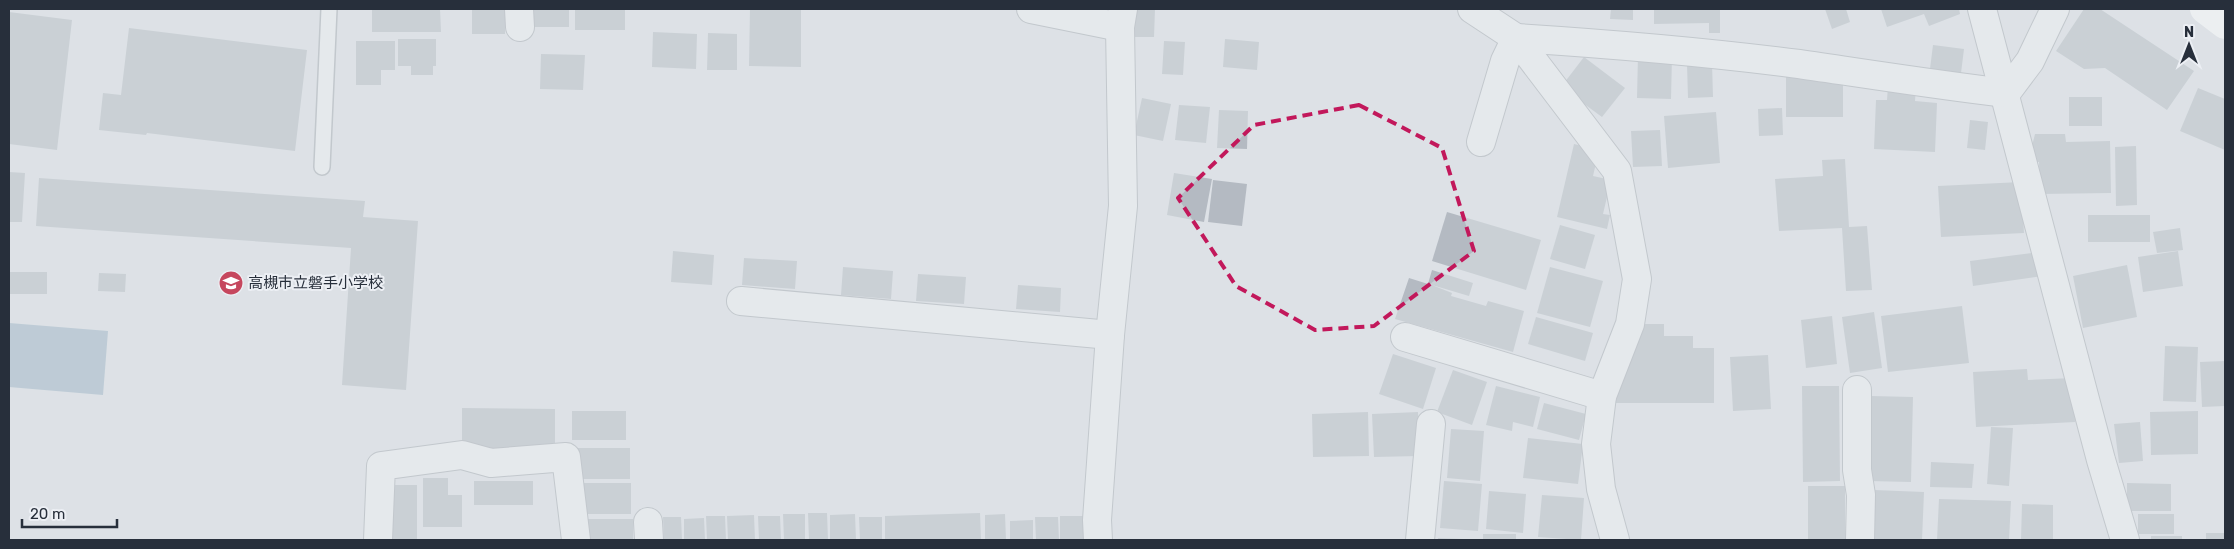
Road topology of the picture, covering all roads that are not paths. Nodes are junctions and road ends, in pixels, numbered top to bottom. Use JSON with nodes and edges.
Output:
{"nodes":[{"id":1,"x":329,"y":9,"type":"edge"},
{"id":2,"x":1031,"y":9,"type":"edge"},
{"id":3,"x":1472,"y":9,"type":"edge"},
{"id":4,"x":1982,"y":9,"type":"edge"},
{"id":5,"x":2055,"y":9,"type":"edge"},
{"id":6,"x":2204,"y":9,"type":"edge"},
{"id":7,"x":1122,"y":18,"type":"edge"},
{"id":8,"x":2225,"y":25,"type":"edge"},
{"id":9,"x":1516,"y":38,"type":"junction"},
{"id":10,"x":2006,"y":93,"type":"junction"},
{"id":11,"x":1481,"y":142,"type":"dead end"},
{"id":12,"x":322,"y":167,"type":"dead end"},
{"id":13,"x":741,"y":301,"type":"dead end"},
{"id":14,"x":1110,"y":334,"type":"junction"},
{"id":15,"x":1405,"y":337,"type":"dead end"},
{"id":16,"x":1857,"y":390,"type":"dead end"},
{"id":17,"x":1602,"y":396,"type":"junction"},
{"id":18,"x":1431,"y":424,"type":"dead end"},
{"id":19,"x":378,"y":540,"type":"edge"},
{"id":20,"x":576,"y":540,"type":"edge"},
{"id":21,"x":1098,"y":540,"type":"edge"},
{"id":22,"x":1420,"y":540,"type":"edge"},
{"id":23,"x":1615,"y":540,"type":"edge"},
{"id":24,"x":1860,"y":540,"type":"edge"},
{"id":25,"x":2125,"y":540,"type":"edge"}],
"edges":[{"from":1,"to":12,"type":"lane"},
{"from":2,"to":7,"type":"street"},
{"from":3,"to":9,"type":"street"},
{"from":4,"to":10,"type":"street"},
{"from":5,"to":10,"type":"street"},
{"from":6,"to":8,"type":"main road"},
{"from":7,"to":14,"type":"street"},
{"from":9,"to":10,"type":"street"},
{"from":9,"to":11,"type":"street"},
{"from":9,"to":17,"type":"street"},
{"from":10,"to":25,"type":"street"},
{"from":13,"to":14,"type":"street"},
{"from":14,"to":21,"type":"street"},
{"from":15,"to":17,"type":"street"},
{"from":16,"to":24,"type":"street"},
{"from":17,"to":23,"type":"street"},
{"from":18,"to":22,"type":"street"},
{"from":19,"to":20,"type":"street"}]}
